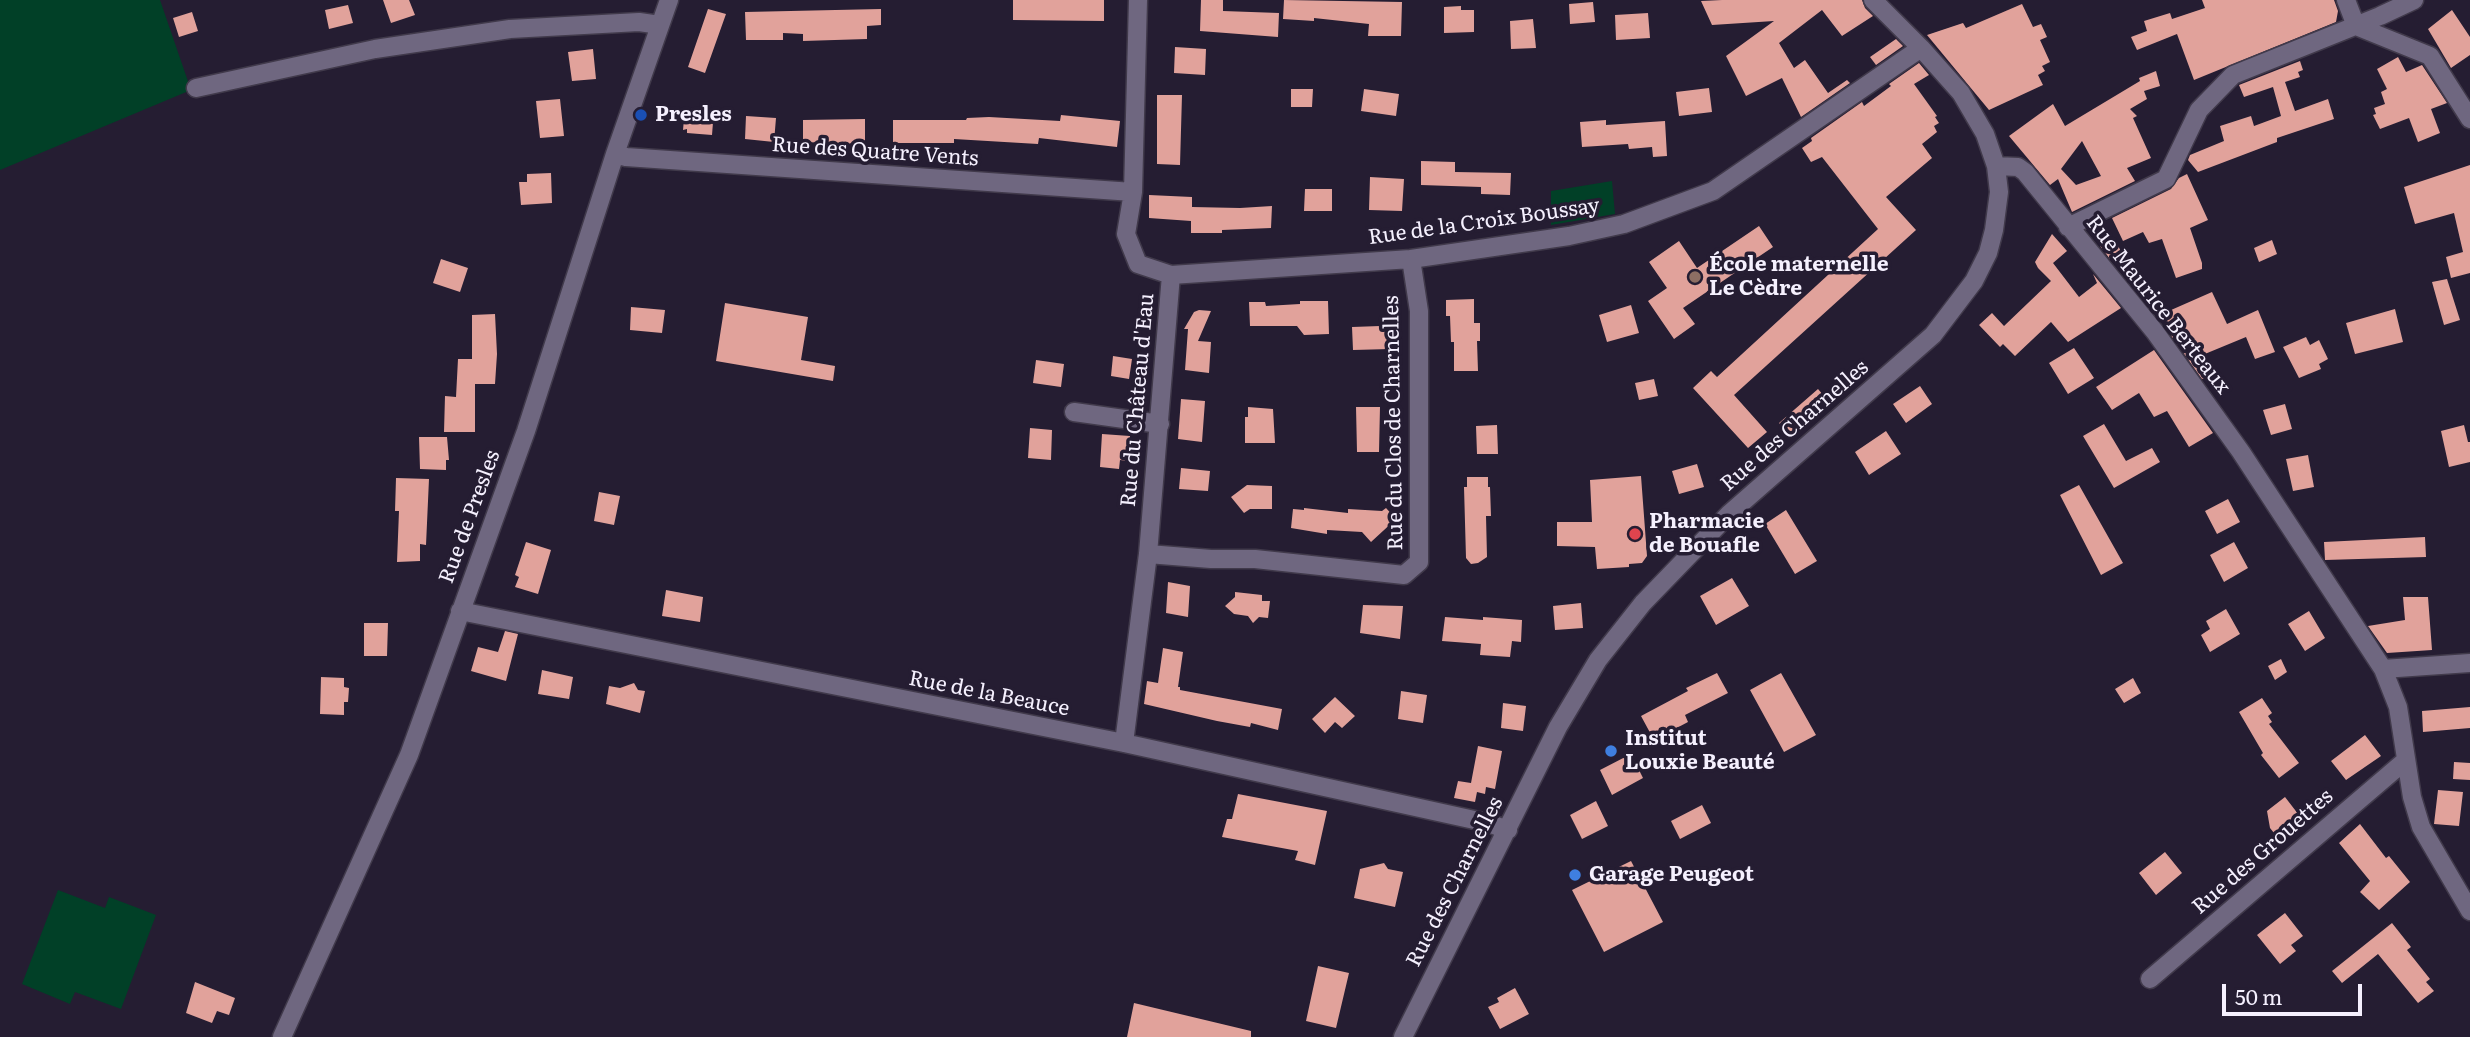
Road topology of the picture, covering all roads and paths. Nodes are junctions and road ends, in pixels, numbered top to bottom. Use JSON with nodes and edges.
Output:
{"nodes":[{"id":1,"x":669,"y":0,"type":"edge"},
{"id":2,"x":1138,"y":0,"type":"edge"},
{"id":3,"x":1873,"y":0,"type":"edge"},
{"id":4,"x":2346,"y":0,"type":"edge"},
{"id":5,"x":2414,"y":0,"type":"edge"},
{"id":6,"x":660,"y":25,"type":"junction"},
{"id":7,"x":2356,"y":26,"type":"junction"},
{"id":8,"x":1921,"y":48,"type":"junction"},
{"id":9,"x":196,"y":88,"type":"dead end"},
{"id":10,"x":2470,"y":119,"type":"edge"},
{"id":11,"x":615,"y":154,"type":"junction"},
{"id":12,"x":1996,"y":166,"type":"junction"},
{"id":13,"x":1133,"y":192,"type":"junction"},
{"id":14,"x":2068,"y":227,"type":"junction"},
{"id":15,"x":1411,"y":260,"type":"junction"},
{"id":16,"x":1171,"y":275,"type":"junction"},
{"id":17,"x":1074,"y":412,"type":"dead end"},
{"id":18,"x":1160,"y":424,"type":"junction"},
{"id":19,"x":1148,"y":554,"type":"junction"},
{"id":20,"x":460,"y":611,"type":"junction"},
{"id":21,"x":2470,"y":663,"type":"edge"},
{"id":22,"x":2383,"y":669,"type":"junction"},
{"id":23,"x":1124,"y":743,"type":"junction"},
{"id":24,"x":2406,"y":760,"type":"junction"},
{"id":25,"x":1508,"y":830,"type":"junction"},
{"id":26,"x":2470,"y":911,"type":"edge"},
{"id":27,"x":2150,"y":979,"type":"dead end"},
{"id":28,"x":282,"y":1037,"type":"edge"},
{"id":29,"x":1403,"y":1037,"type":"edge"}],
"edges":[{"from":1,"to":6,"type":"street","name":"Rue de Presles"},
{"from":2,"to":13,"type":"street","name":"Rue du Château d'Eau"},
{"from":3,"to":8,"type":"street"},
{"from":4,"to":7,"type":"street"},
{"from":5,"to":7,"type":"street"},
{"from":6,"to":9,"type":"street"},
{"from":6,"to":11,"type":"street","name":"Rue de Presles"},
{"from":7,"to":10,"type":"street"},
{"from":7,"to":14,"type":"street"},
{"from":8,"to":12,"type":"street"},
{"from":8,"to":15,"type":"street","name":"Rue de la Croix Boussay"},
{"from":11,"to":13,"type":"street","name":"Rue des Quatre Vents"},
{"from":11,"to":20,"type":"street","name":"Rue de Presles"},
{"from":12,"to":14,"type":"street","name":"Rue Maurice Berteaux"},
{"from":12,"to":25,"type":"street","name":"Rue des Charnelles"},
{"from":13,"to":16,"type":"street","name":"Rue du Château d'Eau"},
{"from":14,"to":22,"type":"street","name":"Rue Maurice Berteaux"},
{"from":15,"to":16,"type":"street","name":"Rue de la Croix Boussay"},
{"from":15,"to":19,"type":"street","name":"Rue du Clos de Charnelles"},
{"from":16,"to":18,"type":"street","name":"Rue du Château d'Eau"},
{"from":17,"to":18,"type":"street"},
{"from":18,"to":19,"type":"street","name":"Rue du Château d'Eau"},
{"from":19,"to":23,"type":"street","name":"Rue du Château d'Eau"},
{"from":20,"to":23,"type":"street","name":"Rue de la Beauce"},
{"from":20,"to":28,"type":"street","name":"Rue de Presles"},
{"from":21,"to":22,"type":"street"},
{"from":22,"to":24,"type":"street","name":"Rue Maurice Berteaux"},
{"from":23,"to":25,"type":"street","name":"Rue de la Beauce"},
{"from":24,"to":26,"type":"street","name":"Rue Maurice Berteaux"},
{"from":24,"to":27,"type":"street","name":"Rue des Grouettes"},
{"from":25,"to":29,"type":"street","name":"Rue des Charnelles"}]}
